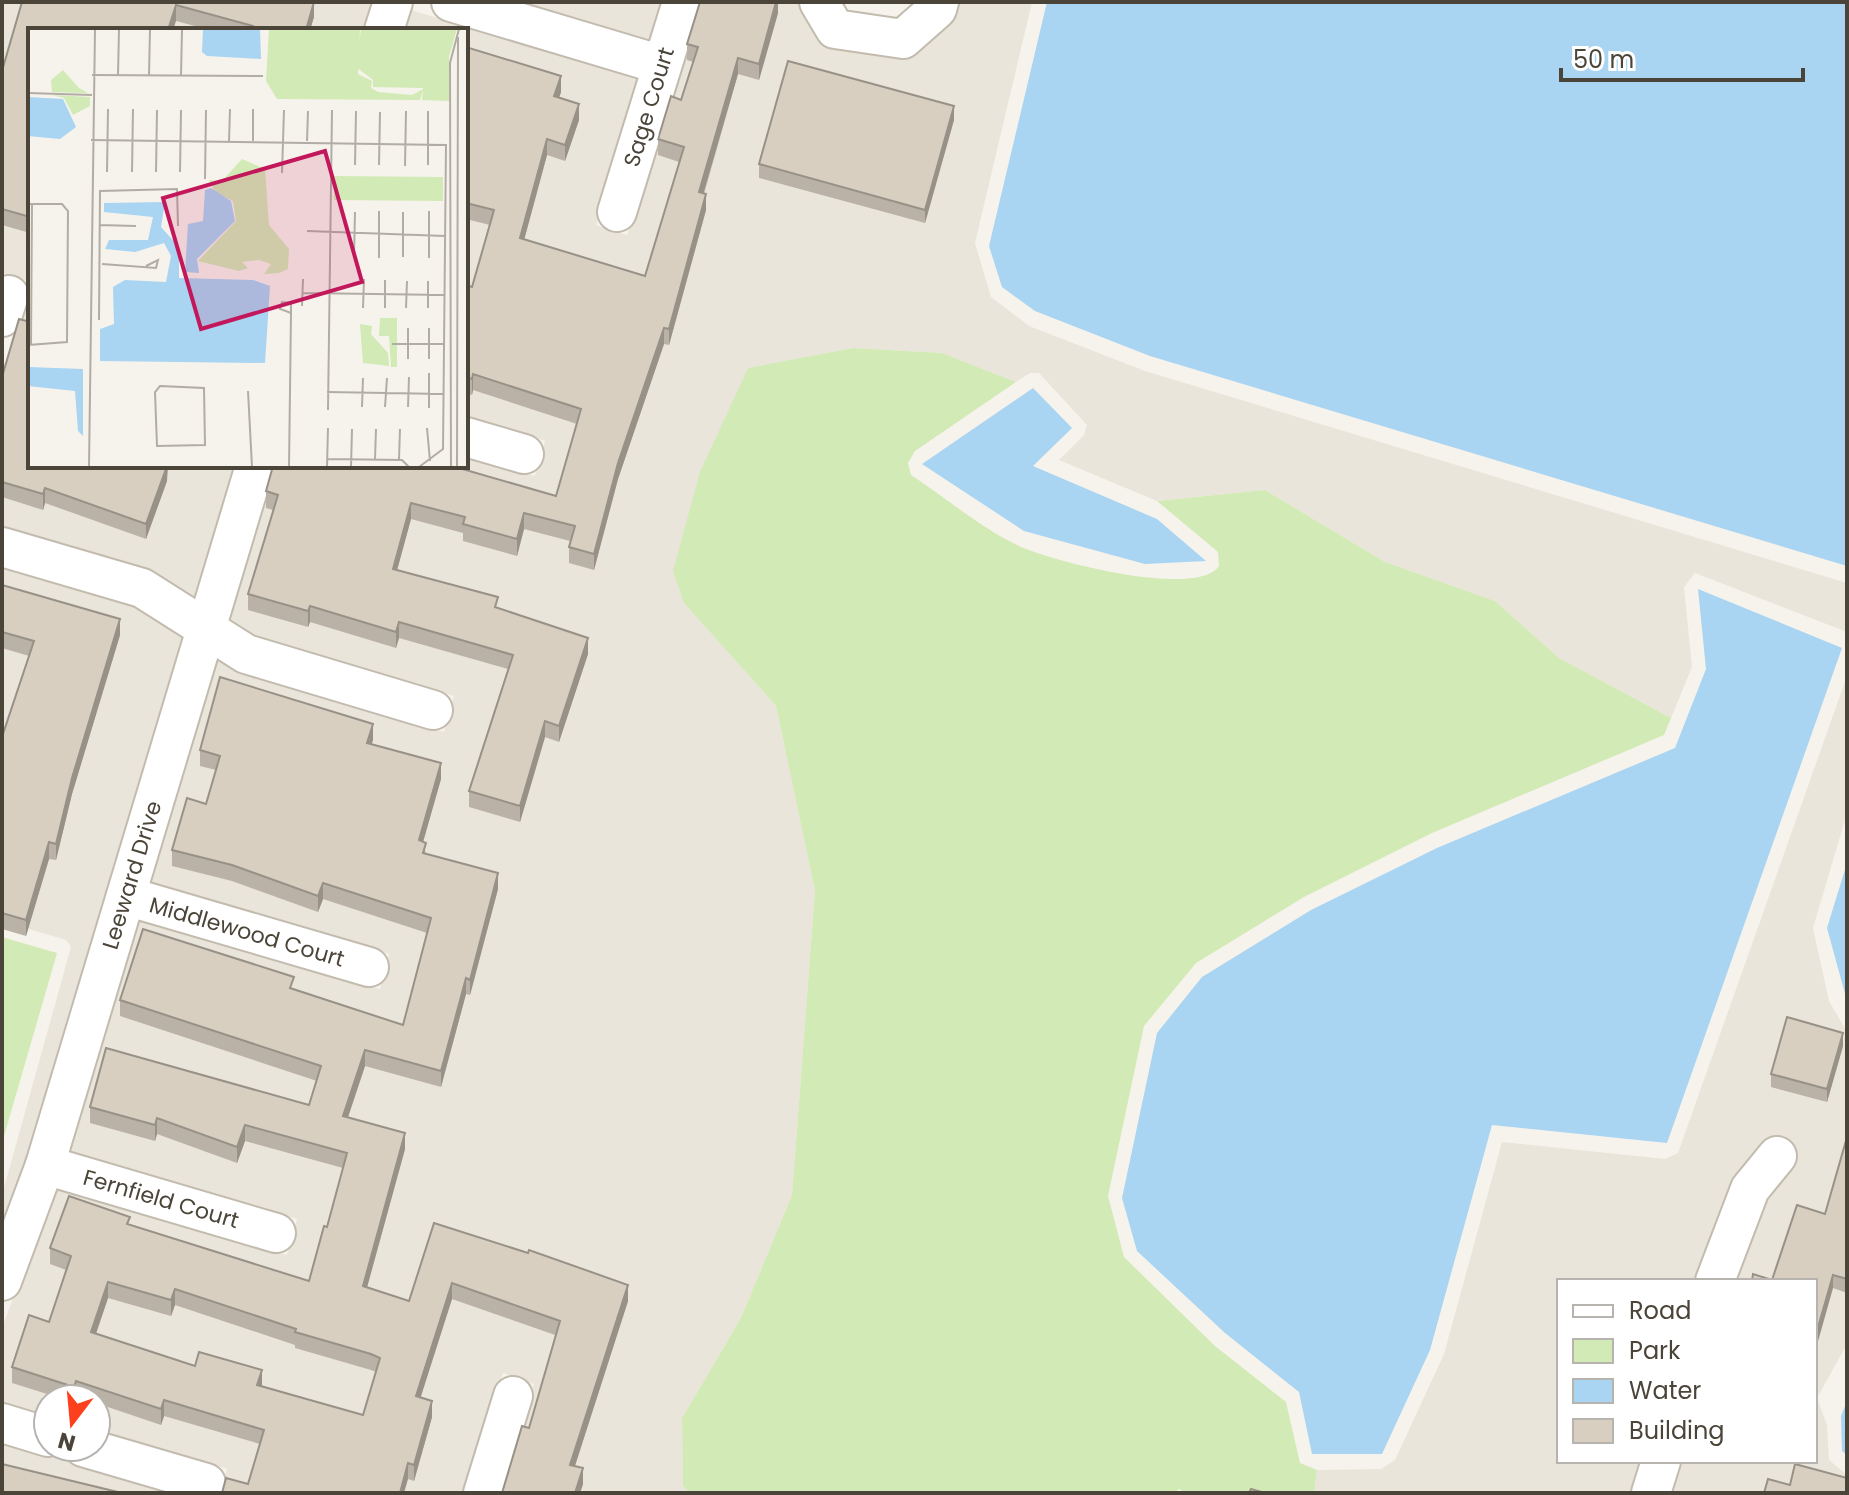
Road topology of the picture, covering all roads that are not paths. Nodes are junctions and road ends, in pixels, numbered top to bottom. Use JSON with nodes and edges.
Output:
{"nodes":[{"id":1,"x":393,"y":2,"type":"edge"},
{"id":2,"x":451,"y":2,"type":"edge"},
{"id":3,"x":682,"y":2,"type":"edge"},
{"id":4,"x":819,"y":2,"type":"edge"},
{"id":5,"x":939,"y":2,"type":"edge"},
{"id":6,"x":385,"y":28,"type":"edge"},
{"id":7,"x":662,"y":65,"type":"junction"},
{"id":8,"x":617,"y":212,"type":"dead end"},
{"id":9,"x":468,"y":438,"type":"edge"},
{"id":10,"x":524,"y":454,"type":"dead end"},
{"id":11,"x":254,"y":468,"type":"edge"},
{"id":12,"x":2,"y":547,"type":"edge"},
{"id":13,"x":207,"y":628,"type":"junction"},
{"id":14,"x":433,"y":710,"type":"dead end"},
{"id":15,"x":126,"y":896,"type":"junction"},
{"id":16,"x":369,"y":967,"type":"dead end"},
{"id":17,"x":1777,"y":1156,"type":"dead end"},
{"id":18,"x":45,"y":1165,"type":"junction"},
{"id":19,"x":276,"y":1233,"type":"dead end"},
{"id":20,"x":1716,"y":1279,"type":"edge"},
{"id":21,"x":2,"y":1281,"type":"edge"},
{"id":22,"x":513,"y":1396,"type":"dead end"},
{"id":23,"x":2,"y":1423,"type":"edge"},
{"id":24,"x":32,"y":1432,"type":"edge"},
{"id":25,"x":112,"y":1455,"type":"edge"},
{"id":26,"x":1660,"y":1463,"type":"edge"},
{"id":27,"x":206,"y":1483,"type":"dead end"},
{"id":28,"x":483,"y":1493,"type":"edge"},
{"id":29,"x":1651,"y":1493,"type":"edge"}],
"edges":[{"from":1,"to":6,"type":"street"},
{"from":2,"to":7,"type":"street"},
{"from":3,"to":7,"type":"street","name":"Sage Court"},
{"from":4,"to":5,"type":"street"},
{"from":7,"to":8,"type":"street","name":"Sage Court"},
{"from":9,"to":10,"type":"street"},
{"from":11,"to":13,"type":"street","name":"Leeward Drive"},
{"from":12,"to":13,"type":"street"},
{"from":13,"to":14,"type":"street"},
{"from":13,"to":15,"type":"street","name":"Leeward Drive"},
{"from":15,"to":16,"type":"street","name":"Middlewood Court"},
{"from":15,"to":18,"type":"street","name":"Leeward Drive"},
{"from":17,"to":20,"type":"street"},
{"from":18,"to":19,"type":"street","name":"Fernfield Court"},
{"from":18,"to":21,"type":"street","name":"Leeward Drive"},
{"from":22,"to":28,"type":"street"},
{"from":23,"to":24,"type":"street"},
{"from":25,"to":27,"type":"street"},
{"from":26,"to":29,"type":"street"}]}
